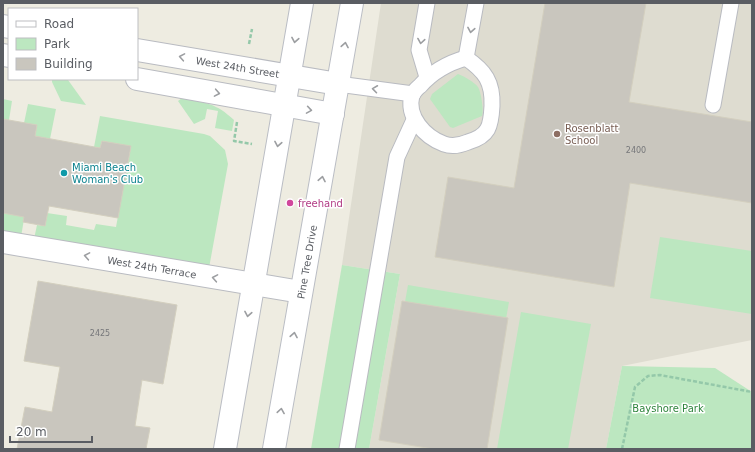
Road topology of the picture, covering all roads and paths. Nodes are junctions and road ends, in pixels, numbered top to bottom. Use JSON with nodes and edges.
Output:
{"nodes":[{"id":1,"x":302,"y":3,"type":"edge"},
{"id":2,"x":352,"y":3,"type":"edge"},
{"id":3,"x":427,"y":3,"type":"edge"},
{"id":4,"x":476,"y":3,"type":"edge"},
{"id":5,"x":731,"y":3,"type":"edge"},
{"id":6,"x":138,"y":50,"type":"edge"},
{"id":7,"x":466,"y":58,"type":"junction"},
{"id":8,"x":289,"y":76,"type":"junction"},
{"id":9,"x":427,"y":77,"type":"junction"},
{"id":10,"x":138,"y":79,"type":"edge"},
{"id":11,"x":338,"y":84,"type":"junction"},
{"id":12,"x":413,"y":94,"type":"junction"},
{"id":13,"x":713,"y":104,"type":"dead end"},
{"id":14,"x":284,"y":106,"type":"junction"},
{"id":15,"x":333,"y":114,"type":"junction"},
{"id":16,"x":414,"y":120,"type":"junction"},
{"id":17,"x":3,"y":245,"type":"edge"},
{"id":18,"x":253,"y":284,"type":"junction"},
{"id":19,"x":301,"y":292,"type":"junction"},
{"id":20,"x":752,"y":392,"type":"edge"},
{"id":21,"x":225,"y":449,"type":"edge"},
{"id":22,"x":274,"y":449,"type":"edge"},
{"id":23,"x":347,"y":449,"type":"edge"},
{"id":24,"x":622,"y":449,"type":"edge"}],
"edges":[{"from":1,"to":8,"type":"main road","one_way":true},
{"from":11,"to":2,"type":"main road","name":"Pine Tree Drive","one_way":true},
{"from":3,"to":9,"type":"lane","one_way":true},
{"from":4,"to":7,"type":"lane","one_way":true},
{"from":5,"to":13,"type":"lane"},
{"from":8,"to":6,"type":"main road","name":"West 24th Street","one_way":true},
{"from":7,"to":9,"type":"lane"},
{"from":7,"to":16,"type":"lane"},
{"from":8,"to":11,"type":"main road","name":"West 24th Street"},
{"from":8,"to":14,"type":"main road"},
{"from":9,"to":12,"type":"lane"},
{"from":10,"to":14,"type":"main road","one_way":true},
{"from":12,"to":11,"type":"lane","one_way":true},
{"from":11,"to":15,"type":"main road","name":"Pine Tree Drive"},
{"from":12,"to":16,"type":"lane"},
{"from":14,"to":15,"type":"main road","one_way":true},
{"from":14,"to":18,"type":"main road","one_way":true},
{"from":19,"to":15,"type":"main road","name":"Pine Tree Drive","one_way":true},
{"from":16,"to":23,"type":"lane"},
{"from":18,"to":17,"type":"main road","name":"West 24th Terrace","one_way":true},
{"from":18,"to":19,"type":"main road","name":"West 24th Terrace"},
{"from":18,"to":21,"type":"main road","one_way":true},
{"from":22,"to":19,"type":"main road","name":"Pine Tree Drive","one_way":true},
{"from":20,"to":24,"type":"path"}]}
